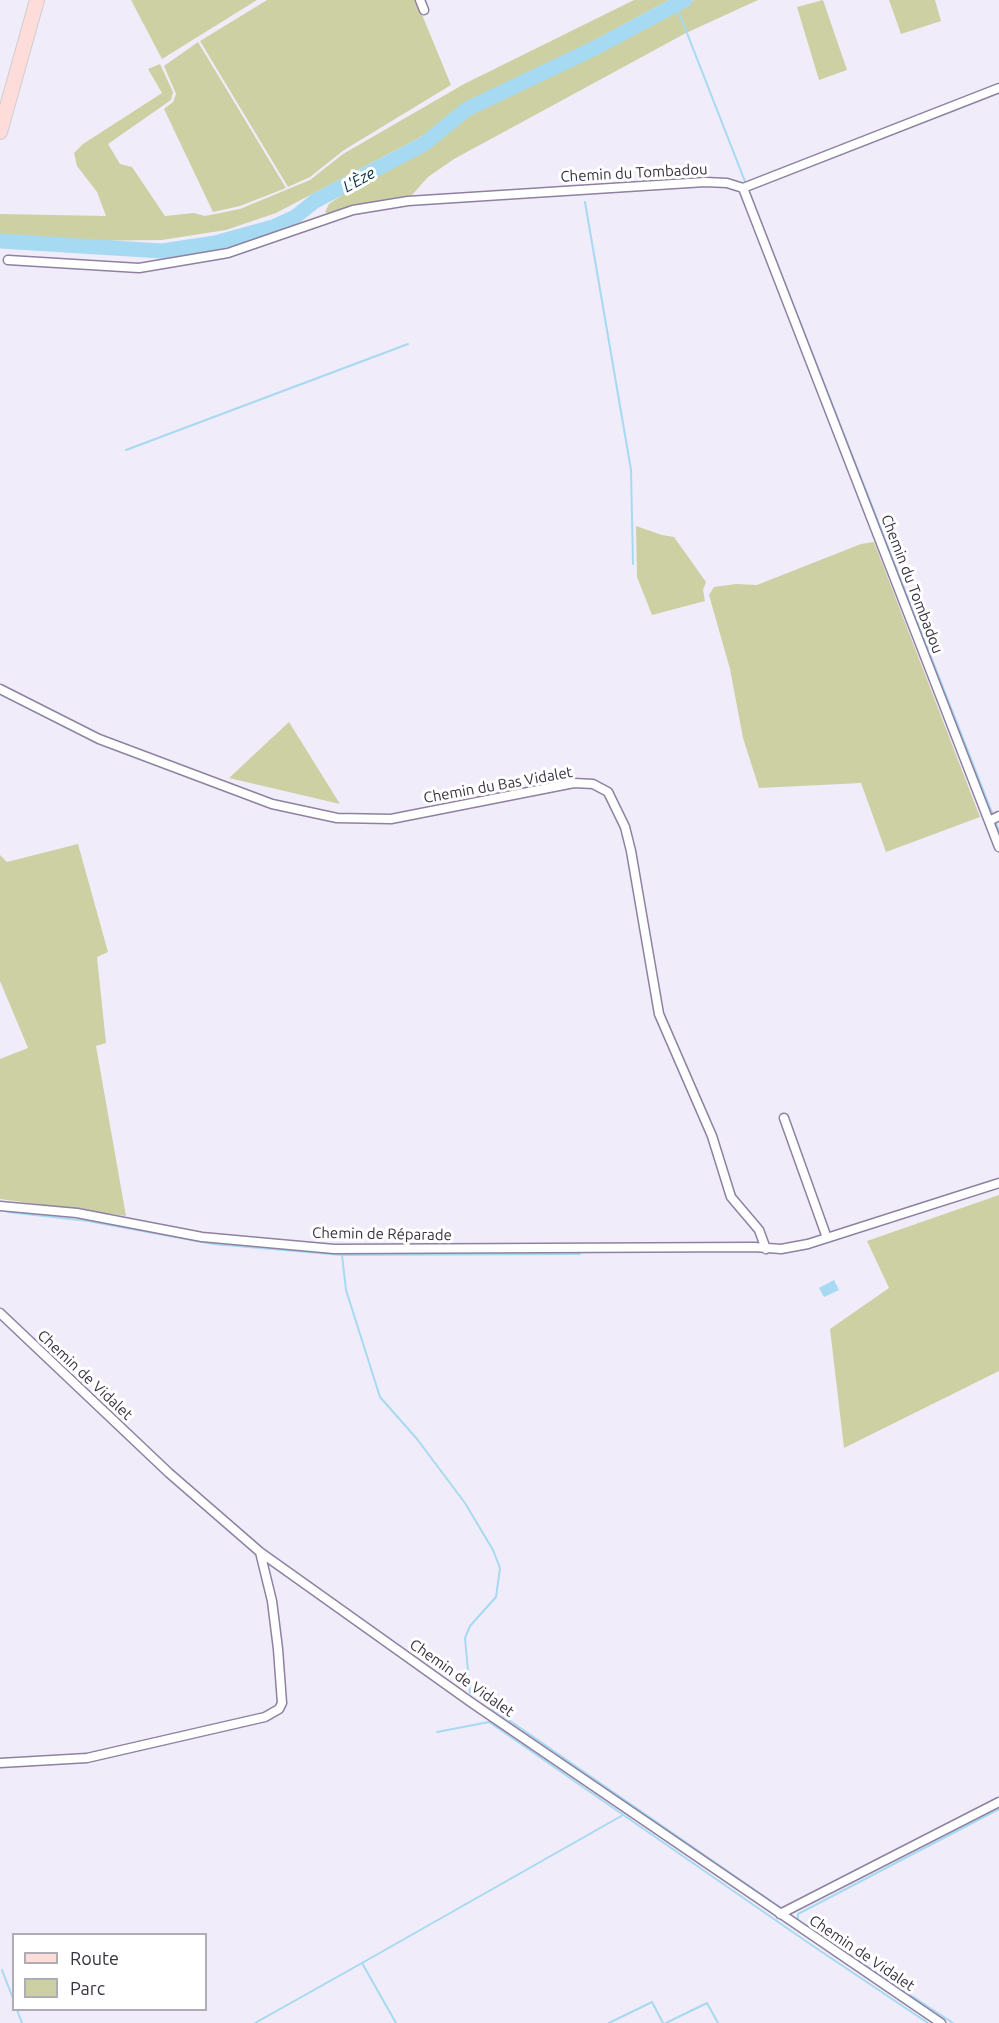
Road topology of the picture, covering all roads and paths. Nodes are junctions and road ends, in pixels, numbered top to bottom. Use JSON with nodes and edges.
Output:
{"nodes":[{"id":1,"x":37,"y":0,"type":"edge"},
{"id":2,"x":420,"y":0,"type":"edge"},
{"id":3,"x":424,"y":10,"type":"dead end"},
{"id":4,"x":999,"y":88,"type":"edge"},
{"id":5,"x":0,"y":132,"type":"edge"},
{"id":6,"x":743,"y":188,"type":"junction"},
{"id":7,"x":8,"y":260,"type":"dead end"},
{"id":8,"x":0,"y":689,"type":"edge"},
{"id":9,"x":999,"y":816,"type":"edge"},
{"id":10,"x":989,"y":821,"type":"junction"},
{"id":11,"x":999,"y":847,"type":"edge"},
{"id":12,"x":784,"y":1118,"type":"dead end"},
{"id":13,"x":999,"y":1183,"type":"edge"},
{"id":14,"x":0,"y":1206,"type":"edge"},
{"id":15,"x":827,"y":1238,"type":"junction"},
{"id":16,"x":766,"y":1249,"type":"junction"},
{"id":17,"x":0,"y":1313,"type":"edge"},
{"id":18,"x":260,"y":1552,"type":"junction"},
{"id":19,"x":0,"y":1763,"type":"edge"},
{"id":20,"x":999,"y":1802,"type":"edge"},
{"id":21,"x":780,"y":1914,"type":"junction"},
{"id":22,"x":941,"y":2023,"type":"edge"}],
"edges":[{"from":1,"to":5,"type":"main road"},
{"from":2,"to":3,"type":"street"},
{"from":4,"to":6,"type":"street"},
{"from":6,"to":7,"type":"street","name":"Chemin du Tombadou"},
{"from":6,"to":10,"type":"street","name":"Chemin du Tombadou"},
{"from":8,"to":16,"type":"street","name":"Chemin du Bas Vidalet"},
{"from":9,"to":10,"type":"street"},
{"from":10,"to":11,"type":"street","name":"Chemin du Tombadou"},
{"from":12,"to":15,"type":"street"},
{"from":13,"to":15,"type":"street","name":"Chemin de Réparade"},
{"from":14,"to":16,"type":"street","name":"Chemin de Réparade"},
{"from":15,"to":16,"type":"street","name":"Chemin de Réparade"},
{"from":17,"to":18,"type":"street","name":"Chemin de Vidalet"},
{"from":18,"to":19,"type":"street"},
{"from":18,"to":21,"type":"street","name":"Chemin de Vidalet"},
{"from":20,"to":21,"type":"street"},
{"from":21,"to":22,"type":"street","name":"Chemin de Vidalet"}]}
